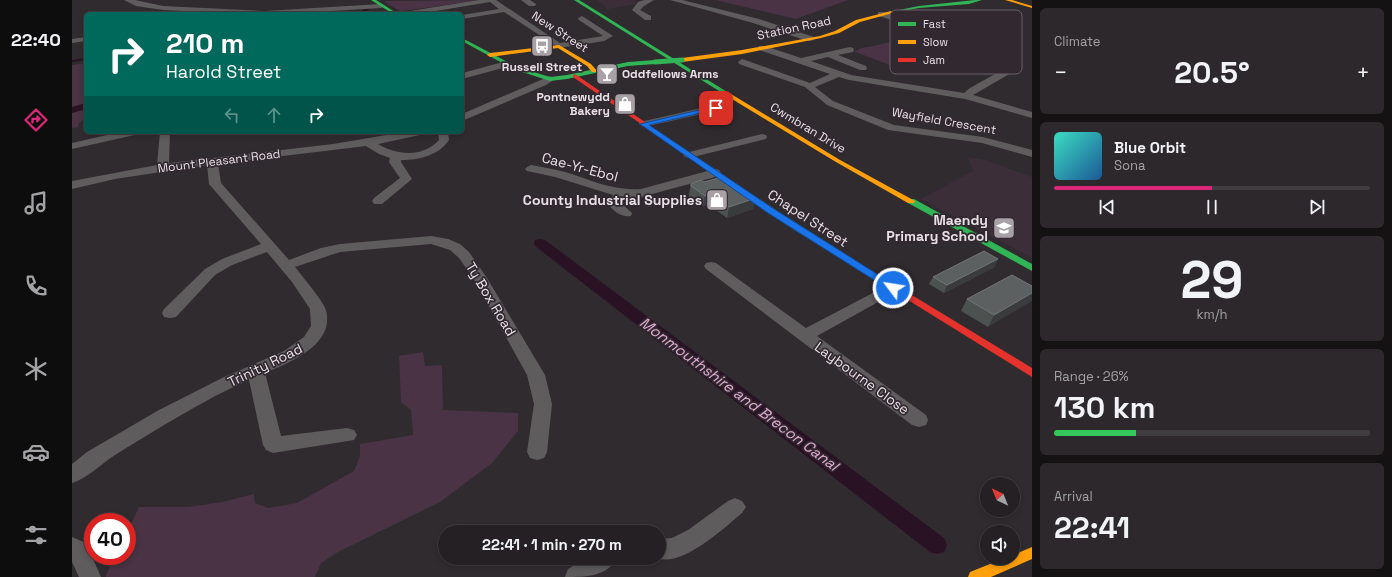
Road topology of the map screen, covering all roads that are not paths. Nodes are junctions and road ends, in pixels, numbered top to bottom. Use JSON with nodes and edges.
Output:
{"nodes":[{"id":1,"x":128,"y":0,"type":"edge"},
{"id":2,"x":373,"y":0,"type":"edge"},
{"id":3,"x":492,"y":0,"type":"edge"},
{"id":4,"x":525,"y":0,"type":"edge"},
{"id":5,"x":576,"y":0,"type":"edge"},
{"id":6,"x":650,"y":0,"type":"edge"},
{"id":7,"x":674,"y":0,"type":"edge"},
{"id":8,"x":980,"y":0,"type":"edge"},
{"id":9,"x":1007,"y":0,"type":"edge"},
{"id":10,"x":202,"y":2,"type":"dead end"},
{"id":11,"x":532,"y":4,"type":"dead end"},
{"id":12,"x":381,"y":6,"type":"junction"},
{"id":13,"x":1032,"y":7,"type":"edge"},
{"id":14,"x":182,"y":9,"type":"junction"},
{"id":15,"x":506,"y":10,"type":"junction"},
{"id":16,"x":903,"y":10,"type":"edge"},
{"id":17,"x":174,"y":12,"type":"edge"},
{"id":18,"x":230,"y":12,"type":"edge"},
{"id":19,"x":292,"y":12,"type":"edge"},
{"id":20,"x":392,"y":12,"type":"edge"},
{"id":21,"x":417,"y":12,"type":"edge"},
{"id":22,"x":890,"y":12,"type":"edge"},
{"id":23,"x":881,"y":14,"type":"junction"},
{"id":24,"x":890,"y":16,"type":"edge"},
{"id":25,"x":464,"y":17,"type":"edge"},
{"id":26,"x":582,"y":18,"type":"dead end"},
{"id":27,"x":648,"y":18,"type":"dead end"},
{"id":28,"x":84,"y":39,"type":"edge"},
{"id":29,"x":811,"y":39,"type":"junction"},
{"id":30,"x":464,"y":40,"type":"edge"},
{"id":31,"x":72,"y":41,"type":"edge"},
{"id":32,"x":559,"y":46,"type":"junction"},
{"id":33,"x":762,"y":48,"type":"junction"},
{"id":34,"x":850,"y":50,"type":"dead end"},
{"id":35,"x":490,"y":54,"type":"junction"},
{"id":36,"x":830,"y":54,"type":"junction"},
{"id":37,"x":800,"y":61,"type":"junction"},
{"id":38,"x":742,"y":62,"type":"dead end"},
{"id":39,"x":507,"y":64,"type":"junction"},
{"id":40,"x":863,"y":68,"type":"dead end"},
{"id":41,"x":594,"y":71,"type":"junction"},
{"id":42,"x":837,"y":74,"type":"junction"},
{"id":43,"x":1003,"y":74,"type":"edge"},
{"id":44,"x":464,"y":75,"type":"edge"},
{"id":45,"x":575,"y":76,"type":"junction"},
{"id":46,"x":550,"y":79,"type":"junction"},
{"id":47,"x":810,"y":86,"type":"junction"},
{"id":48,"x":966,"y":96,"type":"junction"},
{"id":49,"x":716,"y":108,"type":"dead end"},
{"id":50,"x":1032,"y":115,"type":"edge"},
{"id":51,"x":464,"y":117,"type":"edge"},
{"id":52,"x":644,"y":124,"type":"junction"},
{"id":53,"x":126,"y":134,"type":"edge"},
{"id":54,"x":165,"y":134,"type":"edge"},
{"id":55,"x":410,"y":134,"type":"edge"},
{"id":56,"x":443,"y":134,"type":"edge"},
{"id":57,"x":762,"y":137,"type":"dead end"},
{"id":58,"x":368,"y":142,"type":"junction"},
{"id":59,"x":72,"y":146,"type":"edge"},
{"id":60,"x":1032,"y":154,"type":"edge"},
{"id":61,"x":689,"y":155,"type":"junction"},
{"id":62,"x":397,"y":156,"type":"junction"},
{"id":63,"x":212,"y":162,"type":"junction"},
{"id":64,"x":163,"y":168,"type":"junction"},
{"id":65,"x":531,"y":169,"type":"dead end"},
{"id":66,"x":715,"y":174,"type":"junction"},
{"id":67,"x":72,"y":185,"type":"edge"},
{"id":68,"x":621,"y":193,"type":"junction"},
{"id":69,"x":378,"y":201,"type":"dead end"},
{"id":70,"x":626,"y":213,"type":"dead end"},
{"id":71,"x":270,"y":246,"type":"junction"},
{"id":72,"x":285,"y":266,"type":"junction"},
{"id":73,"x":711,"y":266,"type":"dead end"},
{"id":74,"x":1032,"y":268,"type":"edge"},
{"id":75,"x":893,"y":288,"type":"junction"},
{"id":76,"x":170,"y":313,"type":"dead end"},
{"id":77,"x":805,"y":336,"type":"junction"},
{"id":78,"x":256,"y":370,"type":"junction"},
{"id":79,"x":1032,"y":373,"type":"edge"},
{"id":80,"x":919,"y":420,"type":"dead end"},
{"id":81,"x":347,"y":435,"type":"dead end"},
{"id":82,"x":537,"y":452,"type":"dead end"},
{"id":83,"x":72,"y":475,"type":"edge"},
{"id":84,"x":735,"y":507,"type":"dead end"},
{"id":85,"x":72,"y":547,"type":"edge"},
{"id":86,"x":666,"y":549,"type":"edge"},
{"id":87,"x":1032,"y":553,"type":"edge"},
{"id":88,"x":595,"y":565,"type":"edge"},
{"id":89,"x":90,"y":577,"type":"edge"},
{"id":90,"x":576,"y":577,"type":"edge"},
{"id":91,"x":975,"y":577,"type":"edge"}],
"edges":[{"from":1,"to":14,"type":"street"},
{"from":2,"to":12,"type":"street"},
{"from":3,"to":15,"type":"street","name":"New Street"},
{"from":3,"to":21,"type":"street"},
{"from":4,"to":11,"type":"street"},
{"from":5,"to":74,"type":"street","name":"Cwmbran Drive"},
{"from":6,"to":27,"type":"street"},
{"from":7,"to":29,"type":"street"},
{"from":8,"to":16,"type":"street","name":"Station Road"},
{"from":9,"to":13,"type":"street"},
{"from":10,"to":14,"type":"street"},
{"from":12,"to":19,"type":"street"},
{"from":12,"to":20,"type":"street"},
{"from":14,"to":17,"type":"street"},
{"from":14,"to":18,"type":"street"},
{"from":15,"to":25,"type":"street"},
{"from":15,"to":32,"type":"street","name":"New Street"},
{"from":22,"to":23,"type":"street","name":"Station Road"},
{"from":23,"to":24,"type":"street"},
{"from":23,"to":29,"type":"street","name":"Station Road"},
{"from":26,"to":32,"type":"street"},
{"from":28,"to":31,"type":"street"},
{"from":29,"to":33,"type":"street","name":"Station Road"},
{"from":30,"to":35,"type":"street"},
{"from":32,"to":35,"type":"street"},
{"from":32,"to":41,"type":"street","name":"New Street"},
{"from":33,"to":37,"type":"street"},
{"from":33,"to":41,"type":"street","name":"Station Road","bridge":true},
{"from":34,"to":36,"type":"street"},
{"from":35,"to":39,"type":"street"},
{"from":36,"to":37,"type":"street"},
{"from":36,"to":40,"type":"street"},
{"from":37,"to":42,"type":"street"},
{"from":38,"to":47,"type":"street"},
{"from":39,"to":44,"type":"street"},
{"from":39,"to":46,"type":"street"},
{"from":41,"to":45,"type":"street","name":"Station Road"},
{"from":42,"to":47,"type":"street"},
{"from":42,"to":48,"type":"street"},
{"from":43,"to":48,"type":"street"},
{"from":45,"to":46,"type":"street","name":"Station Road"},
{"from":45,"to":52,"type":"street","name":"Chapel Street"},
{"from":46,"to":51,"type":"street"},
{"from":47,"to":60,"type":"street","name":"Wayfield Crescent"},
{"from":48,"to":50,"type":"street"},
{"from":49,"to":52,"type":"street"},
{"from":52,"to":61,"type":"street","name":"Chapel Street"},
{"from":53,"to":59,"type":"street"},
{"from":54,"to":64,"type":"street"},
{"from":55,"to":58,"type":"street","name":"Mount Pleasant Road"},
{"from":56,"to":62,"type":"street"},
{"from":57,"to":61,"type":"street"},
{"from":58,"to":62,"type":"street"},
{"from":58,"to":63,"type":"street","name":"Mount Pleasant Road"},
{"from":61,"to":66,"type":"street","name":"Chapel Street"},
{"from":62,"to":69,"type":"street"},
{"from":63,"to":64,"type":"street","name":"Mount Pleasant Road"},
{"from":63,"to":71,"type":"street","name":"Trinity Road"},
{"from":64,"to":67,"type":"street","name":"Mount Pleasant Road"},
{"from":65,"to":68,"type":"street","name":"Cae-Yr-Ebol"},
{"from":66,"to":68,"type":"street","name":"Cae-Yr-Ebol"},
{"from":66,"to":75,"type":"street","name":"Chapel Street"},
{"from":68,"to":70,"type":"street","name":"Cae-Yr-Ebol"},
{"from":71,"to":72,"type":"street","name":"Trinity Road"},
{"from":71,"to":76,"type":"street"},
{"from":72,"to":78,"type":"street","name":"Trinity Road"},
{"from":72,"to":82,"type":"street","name":"Ty Box Road"},
{"from":73,"to":77,"type":"street","name":"Laybourne Close"},
{"from":75,"to":77,"type":"street","name":"Laybourne Close"},
{"from":75,"to":79,"type":"street","name":"Chapel Street"},
{"from":77,"to":80,"type":"street","name":"Laybourne Close"},
{"from":78,"to":81,"type":"street"},
{"from":78,"to":83,"type":"street","name":"Trinity Road"},
{"from":84,"to":86,"type":"street"},
{"from":85,"to":89,"type":"street"},
{"from":87,"to":91,"type":"street"},
{"from":88,"to":90,"type":"street"}]}
